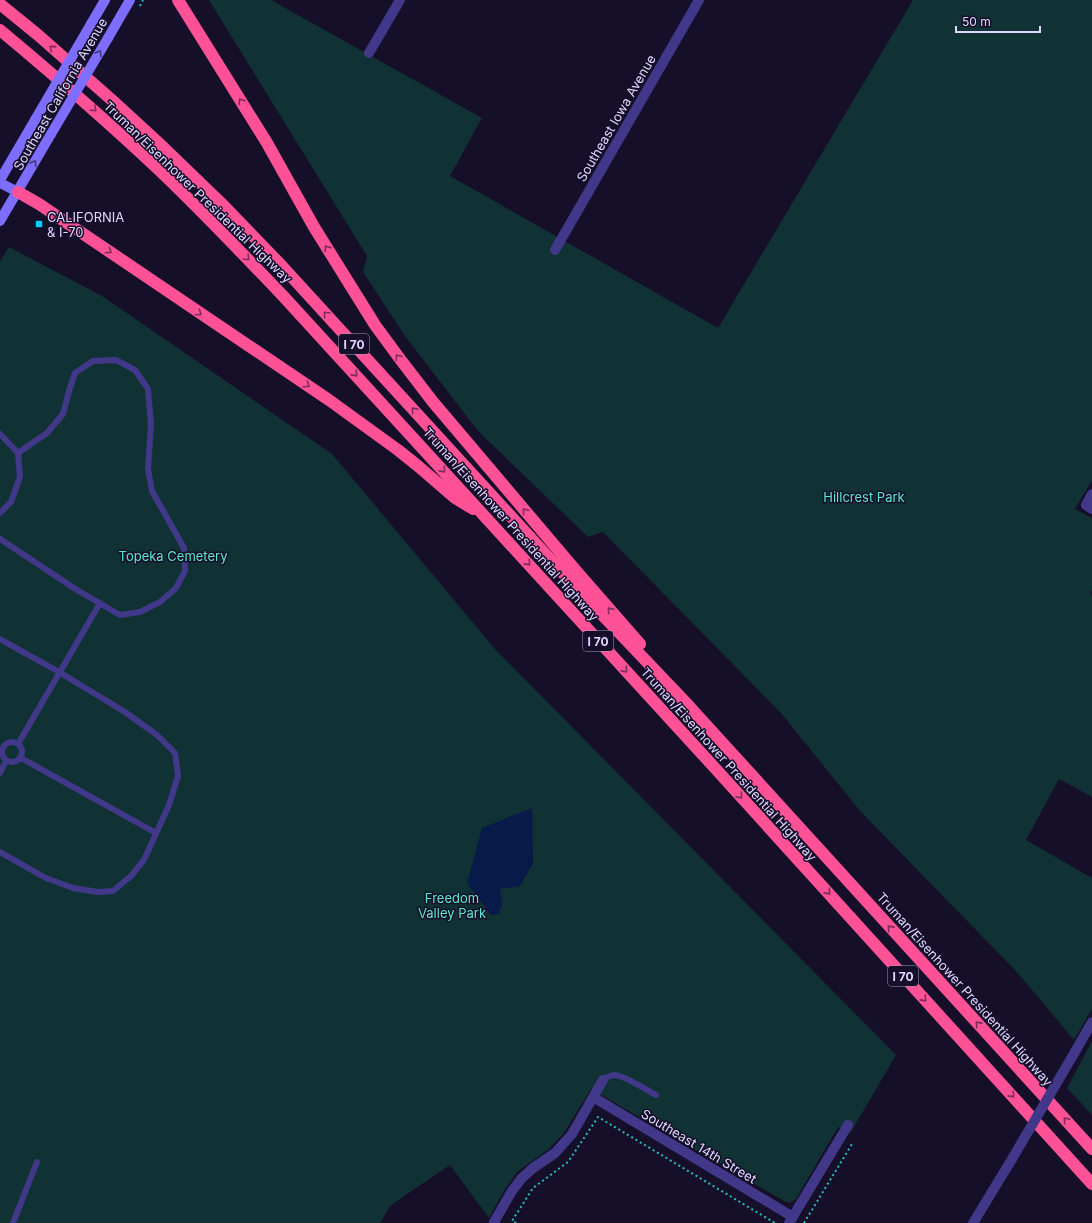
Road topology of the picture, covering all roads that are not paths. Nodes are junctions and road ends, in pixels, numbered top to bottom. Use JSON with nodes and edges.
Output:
{"nodes":[{"id":1,"x":105,"y":0,"type":"edge"},
{"id":2,"x":130,"y":0,"type":"edge"},
{"id":3,"x":178,"y":0,"type":"edge"},
{"id":4,"x":400,"y":0,"type":"edge"},
{"id":5,"x":699,"y":0,"type":"edge"},
{"id":6,"x":0,"y":4,"type":"edge"},
{"id":7,"x":0,"y":30,"type":"edge"},
{"id":8,"x":369,"y":53,"type":"dead end"},
{"id":9,"x":0,"y":180,"type":"edge"},
{"id":10,"x":0,"y":183,"type":"edge"},
{"id":11,"x":18,"y":192,"type":"junction"},
{"id":12,"x":0,"y":221,"type":"edge"},
{"id":13,"x":555,"y":250,"type":"dead end"},
{"id":14,"x":0,"y":434,"type":"edge"},
{"id":15,"x":18,"y":453,"type":"junction"},
{"id":16,"x":1092,"y":494,"type":"edge"},
{"id":17,"x":1089,"y":507,"type":"edge"},
{"id":18,"x":0,"y":513,"type":"edge"},
{"id":19,"x":483,"y":514,"type":"junction"},
{"id":20,"x":0,"y":538,"type":"edge"},
{"id":21,"x":100,"y":603,"type":"junction"},
{"id":22,"x":0,"y":639,"type":"edge"},
{"id":23,"x":59,"y":672,"type":"junction"},
{"id":24,"x":688,"y":705,"type":"junction"},
{"id":25,"x":18,"y":744,"type":"junction"},
{"id":26,"x":2,"y":746,"type":"edge"},
{"id":27,"x":21,"y":758,"type":"junction"},
{"id":28,"x":6,"y":761,"type":"junction"},
{"id":29,"x":0,"y":773,"type":"edge"},
{"id":30,"x":156,"y":833,"type":"junction"},
{"id":31,"x":0,"y":852,"type":"edge"},
{"id":32,"x":1092,"y":1022,"type":"edge"},
{"id":33,"x":603,"y":1080,"type":"joint"},
{"id":34,"x":656,"y":1095,"type":"dead end"},
{"id":35,"x":593,"y":1097,"type":"junction"},
{"id":36,"x":848,"y":1125,"type":"dead end"},
{"id":37,"x":1092,"y":1149,"type":"edge"},
{"id":38,"x":37,"y":1162,"type":"dead end"},
{"id":39,"x":1092,"y":1184,"type":"edge"},
{"id":40,"x":791,"y":1220,"type":"edge"},
{"id":41,"x":12,"y":1223,"type":"edge"},
{"id":42,"x":495,"y":1223,"type":"edge"},
{"id":43,"x":974,"y":1223,"type":"edge"}],
"edges":[{"from":1,"to":9,"type":"main road","name":"Southeast California Avenue","bridge":true},
{"from":11,"to":2,"type":"main road","name":"Southeast California Avenue","one_way":true,"bridge":true},
{"from":24,"to":3,"type":"highway","one_way":true},
{"from":4,"to":8,"type":"street"},
{"from":5,"to":13,"type":"street","name":"Southeast Iowa Avenue"},
{"from":24,"to":6,"type":"highway","name":"Truman/Eisenhower Presidential Highway","number":"I 70","one_way":true},
{"from":7,"to":19,"type":"highway","name":"Truman/Eisenhower Presidential Highway","number":"I 70","one_way":true},
{"from":10,"to":11,"type":"main road"},
{"from":11,"to":12,"type":"main road","name":"Southeast California Avenue"},
{"from":11,"to":19,"type":"highway","one_way":true},
{"from":14,"to":15,"type":"lane"},
{"from":15,"to":18,"type":"lane"},
{"from":15,"to":21,"type":"lane"},
{"from":16,"to":17,"type":"street"},
{"from":19,"to":39,"type":"highway","name":"Truman/Eisenhower Presidential Highway","number":"I 70","one_way":true},
{"from":20,"to":21,"type":"lane"},
{"from":21,"to":23,"type":"lane"},
{"from":22,"to":23,"type":"lane"},
{"from":23,"to":25,"type":"lane"},
{"from":23,"to":30,"type":"lane"},
{"from":37,"to":24,"type":"highway","name":"Truman/Eisenhower Presidential Highway","number":"I 70","one_way":true},
{"from":25,"to":26,"type":"lane"},
{"from":25,"to":27,"type":"lane"},
{"from":26,"to":28,"type":"lane"},
{"from":27,"to":28,"type":"lane"},
{"from":27,"to":30,"type":"lane"},
{"from":28,"to":29,"type":"lane"},
{"from":30,"to":31,"type":"lane"},
{"from":32,"to":43,"type":"street","bridge":true},
{"from":33,"to":34,"type":"lane"},
{"from":33,"to":35,"type":"street"},
{"from":35,"to":40,"type":"street","name":"Southeast 14th Street"},
{"from":35,"to":42,"type":"street"},
{"from":36,"to":40,"type":"street"},
{"from":38,"to":41,"type":"lane"}]}
